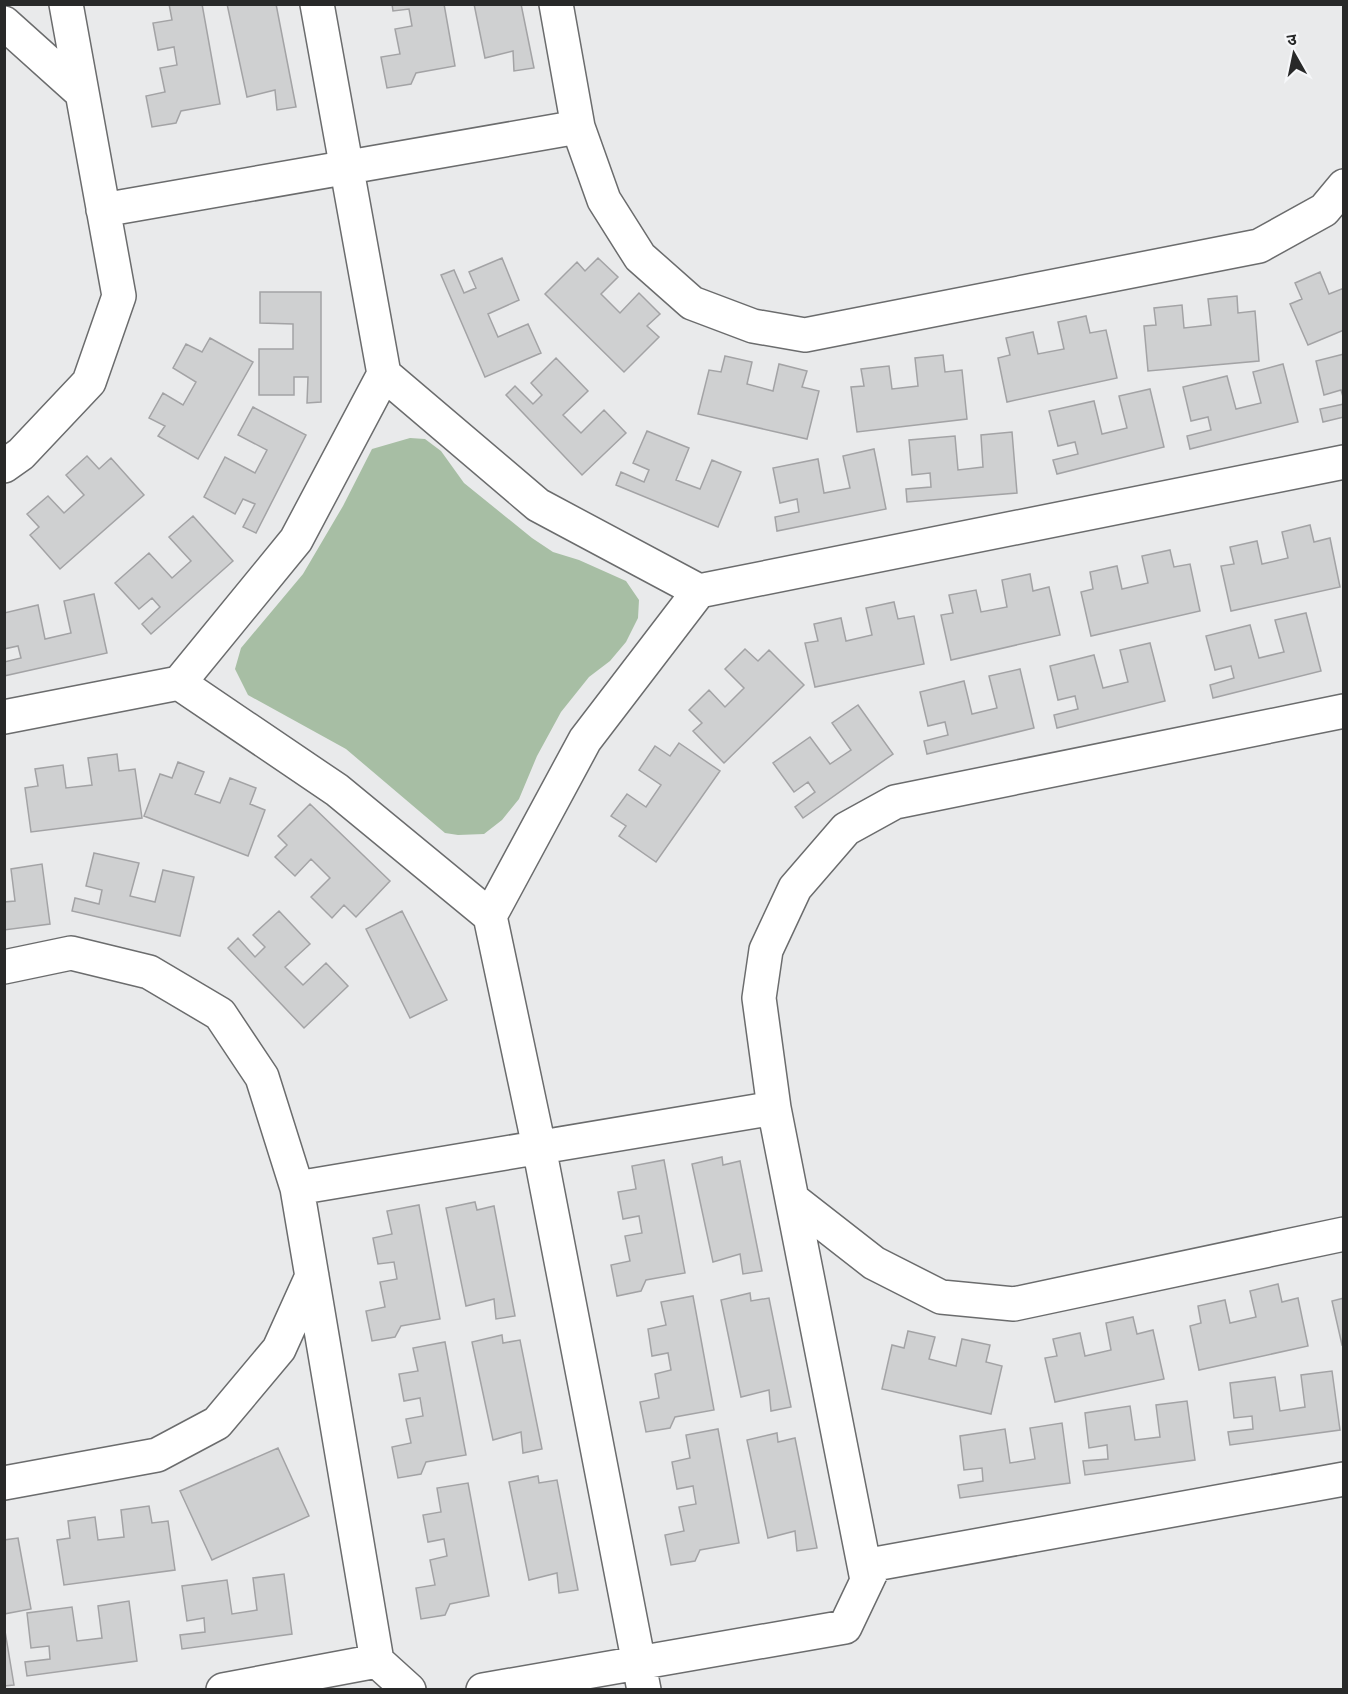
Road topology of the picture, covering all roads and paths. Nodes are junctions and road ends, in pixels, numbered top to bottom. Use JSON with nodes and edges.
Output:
{"nodes":[{"id":1,"x":66,"y":4,"type":"edge"},
{"id":2,"x":317,"y":4,"type":"edge"},
{"id":3,"x":556,"y":4,"type":"edge"},
{"id":4,"x":4,"y":23,"type":"edge"},
{"id":5,"x":82,"y":93,"type":"junction"},
{"id":6,"x":578,"y":128,"type":"junction"},
{"id":7,"x":346,"y":167,"type":"junction"},
{"id":8,"x":1344,"y":186,"type":"edge"},
{"id":9,"x":104,"y":210,"type":"junction"},
{"id":10,"x":384,"y":375,"type":"junction"},
{"id":11,"x":1344,"y":462,"type":"edge"},
{"id":12,"x":4,"y":466,"type":"edge"},
{"id":13,"x":699,"y":591,"type":"junction"},
{"id":14,"x":179,"y":683,"type":"junction"},
{"id":15,"x":1344,"y":711,"type":"edge"},
{"id":16,"x":4,"y":717,"type":"edge"},
{"id":17,"x":490,"y":916,"type":"junction"},
{"id":18,"x":4,"y":967,"type":"edge"},
{"id":19,"x":774,"y":1108,"type":"junction"},
{"id":20,"x":539,"y":1147,"type":"junction"},
{"id":21,"x":297,"y":1188,"type":"junction"},
{"id":22,"x":792,"y":1199,"type":"junction"},
{"id":23,"x":1344,"y":1234,"type":"edge"},
{"id":24,"x":312,"y":1276,"type":"junction"},
{"id":25,"x":1344,"y":1479,"type":"edge"},
{"id":26,"x":4,"y":1483,"type":"edge"},
{"id":27,"x":867,"y":1580,"type":"junction"},
{"id":28,"x":377,"y":1660,"type":"junction"},
{"id":29,"x":641,"y":1676,"type":"edge"},
{"id":30,"x":223,"y":1689,"type":"edge"},
{"id":31,"x":410,"y":1689,"type":"edge"},
{"id":32,"x":483,"y":1689,"type":"edge"}],
"edges":[{"from":1,"to":5,"type":"street"},
{"from":2,"to":7,"type":"street"},
{"from":3,"to":6,"type":"street"},
{"from":4,"to":5,"type":"street"},
{"from":5,"to":9,"type":"street"},
{"from":6,"to":7,"type":"street"},
{"from":6,"to":8,"type":"street"},
{"from":7,"to":9,"type":"street"},
{"from":7,"to":10,"type":"street"},
{"from":9,"to":12,"type":"street"},
{"from":10,"to":13,"type":"street"},
{"from":10,"to":14,"type":"street"},
{"from":11,"to":13,"type":"street"},
{"from":13,"to":17,"type":"street"},
{"from":14,"to":16,"type":"street"},
{"from":14,"to":17,"type":"street"},
{"from":15,"to":19,"type":"street"},
{"from":17,"to":20,"type":"street"},
{"from":18,"to":21,"type":"street"},
{"from":19,"to":20,"type":"street"},
{"from":19,"to":22,"type":"street"},
{"from":20,"to":21,"type":"street"},
{"from":20,"to":29,"type":"street"},
{"from":21,"to":24,"type":"street"},
{"from":22,"to":23,"type":"street"},
{"from":22,"to":27,"type":"street"},
{"from":24,"to":26,"type":"street"},
{"from":24,"to":28,"type":"street"},
{"from":25,"to":27,"type":"street"},
{"from":27,"to":29,"type":"street"},
{"from":28,"to":30,"type":"street"},
{"from":28,"to":31,"type":"street"},
{"from":29,"to":32,"type":"street"}]}
